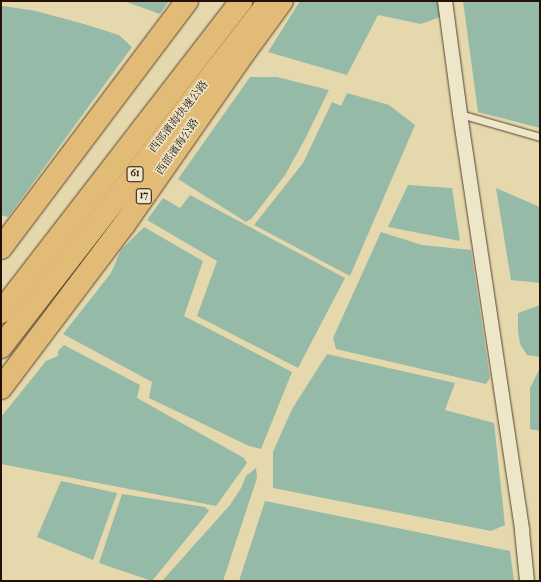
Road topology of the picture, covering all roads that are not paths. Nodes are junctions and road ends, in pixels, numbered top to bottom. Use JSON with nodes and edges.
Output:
{"nodes":[{"id":1,"x":187,"y":1,"type":"edge"},
{"id":2,"x":241,"y":1,"type":"edge"},
{"id":3,"x":269,"y":1,"type":"edge"},
{"id":4,"x":282,"y":1,"type":"edge"},
{"id":5,"x":445,"y":1,"type":"edge"},
{"id":6,"x":460,"y":114,"type":"junction"},
{"id":7,"x":540,"y":137,"type":"edge"},
{"id":8,"x":1,"y":248,"type":"edge"},
{"id":9,"x":1,"y":312,"type":"edge"},
{"id":10,"x":1,"y":346,"type":"edge"},
{"id":11,"x":1,"y":388,"type":"edge"},
{"id":12,"x":527,"y":581,"type":"edge"}],
"edges":[{"from":1,"to":8,"type":"main road"},
{"from":2,"to":9,"type":"main road","name":"西部濱海快速公路","number":"61"},
{"from":3,"to":10,"type":"main road","name":"西部濱海快速公路","number":"61"},
{"from":4,"to":11,"type":"main road","name":"西部濱海公路","number":"17"},
{"from":5,"to":6,"type":"street"},
{"from":6,"to":7,"type":"lane"},
{"from":6,"to":12,"type":"street"}]}
